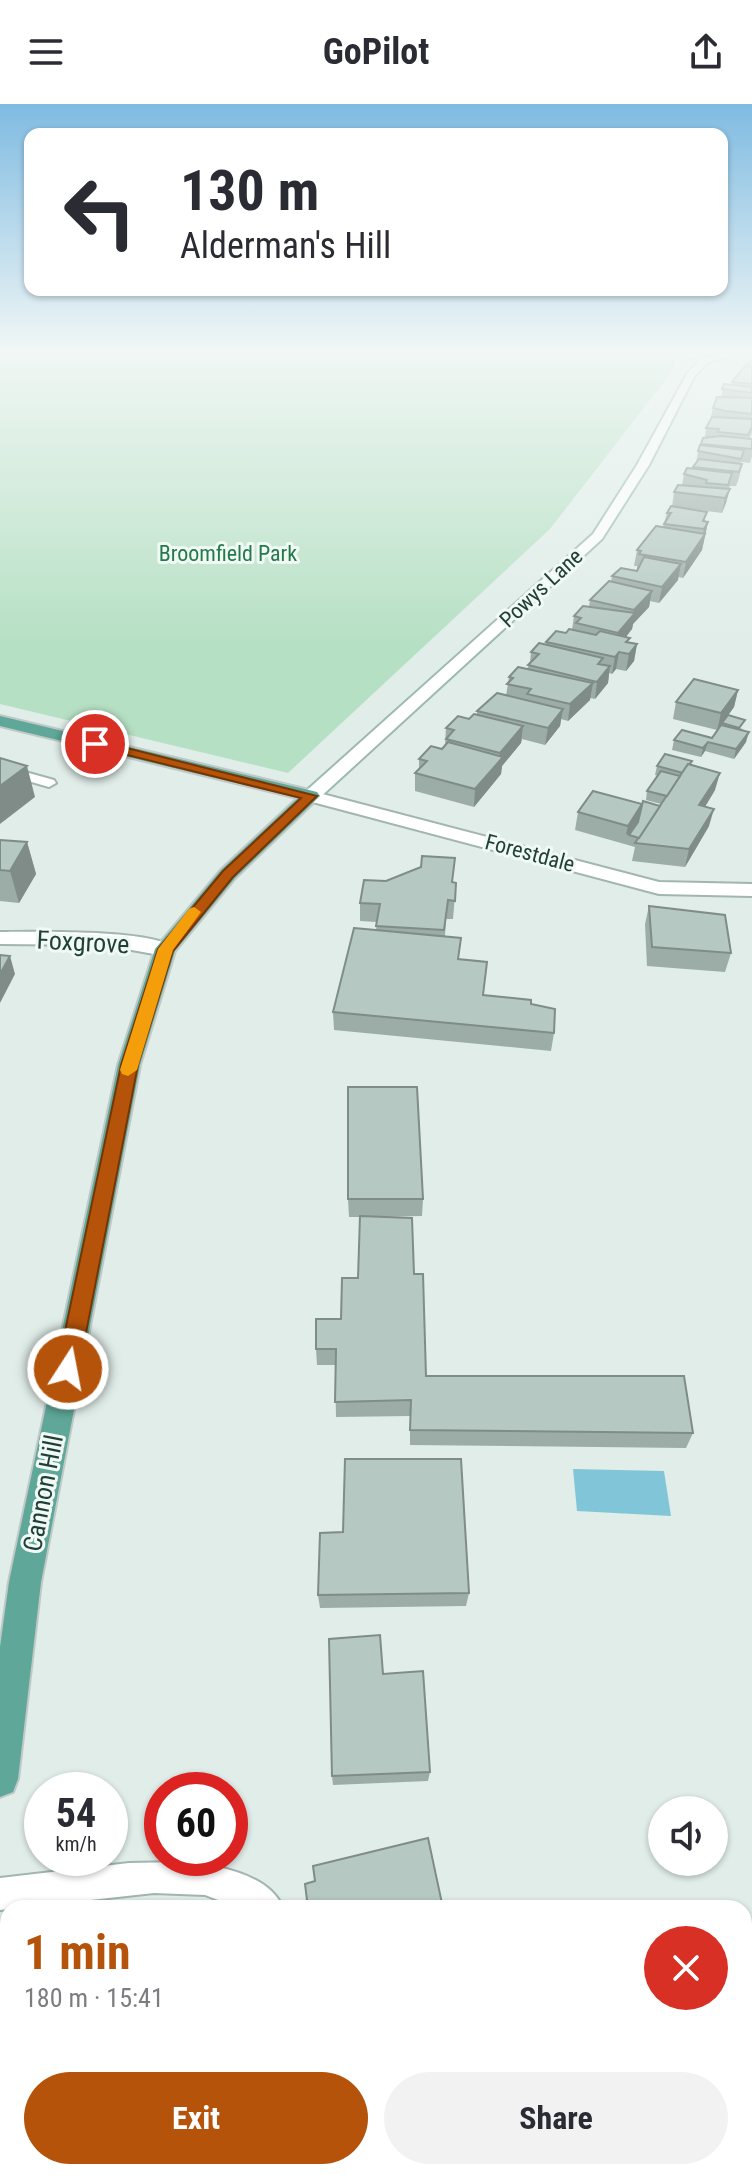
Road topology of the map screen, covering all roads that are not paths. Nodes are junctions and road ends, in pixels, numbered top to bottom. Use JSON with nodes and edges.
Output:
{"nodes":[{"id":1,"x":652,"y":448,"type":"edge"},
{"id":2,"x":0,"y":721,"type":"edge"},
{"id":3,"x":0,"y":769,"type":"edge"},
{"id":4,"x":49,"y":783,"type":"dead end"},
{"id":5,"x":311,"y":796,"type":"junction"},
{"id":6,"x":752,"y":890,"type":"edge"},
{"id":7,"x":0,"y":938,"type":"edge"},
{"id":8,"x":165,"y":949,"type":"junction"},
{"id":9,"x":0,"y":1779,"type":"edge"},
{"id":10,"x":0,"y":1894,"type":"edge"},
{"id":11,"x":255,"y":1900,"type":"edge"}],
"edges":[{"from":1,"to":5,"type":"main road","name":"Powys Lane"},
{"from":2,"to":5,"type":"main road"},
{"from":3,"to":4,"type":"lane"},
{"from":5,"to":6,"type":"main road","name":"Forestdale"},
{"from":5,"to":8,"type":"main road","name":"Cannon Hill"},
{"from":7,"to":8,"type":"main road","name":"Foxgrove"},
{"from":8,"to":9,"type":"main road","name":"Cannon Hill"},
{"from":10,"to":11,"type":"lane"}]}
